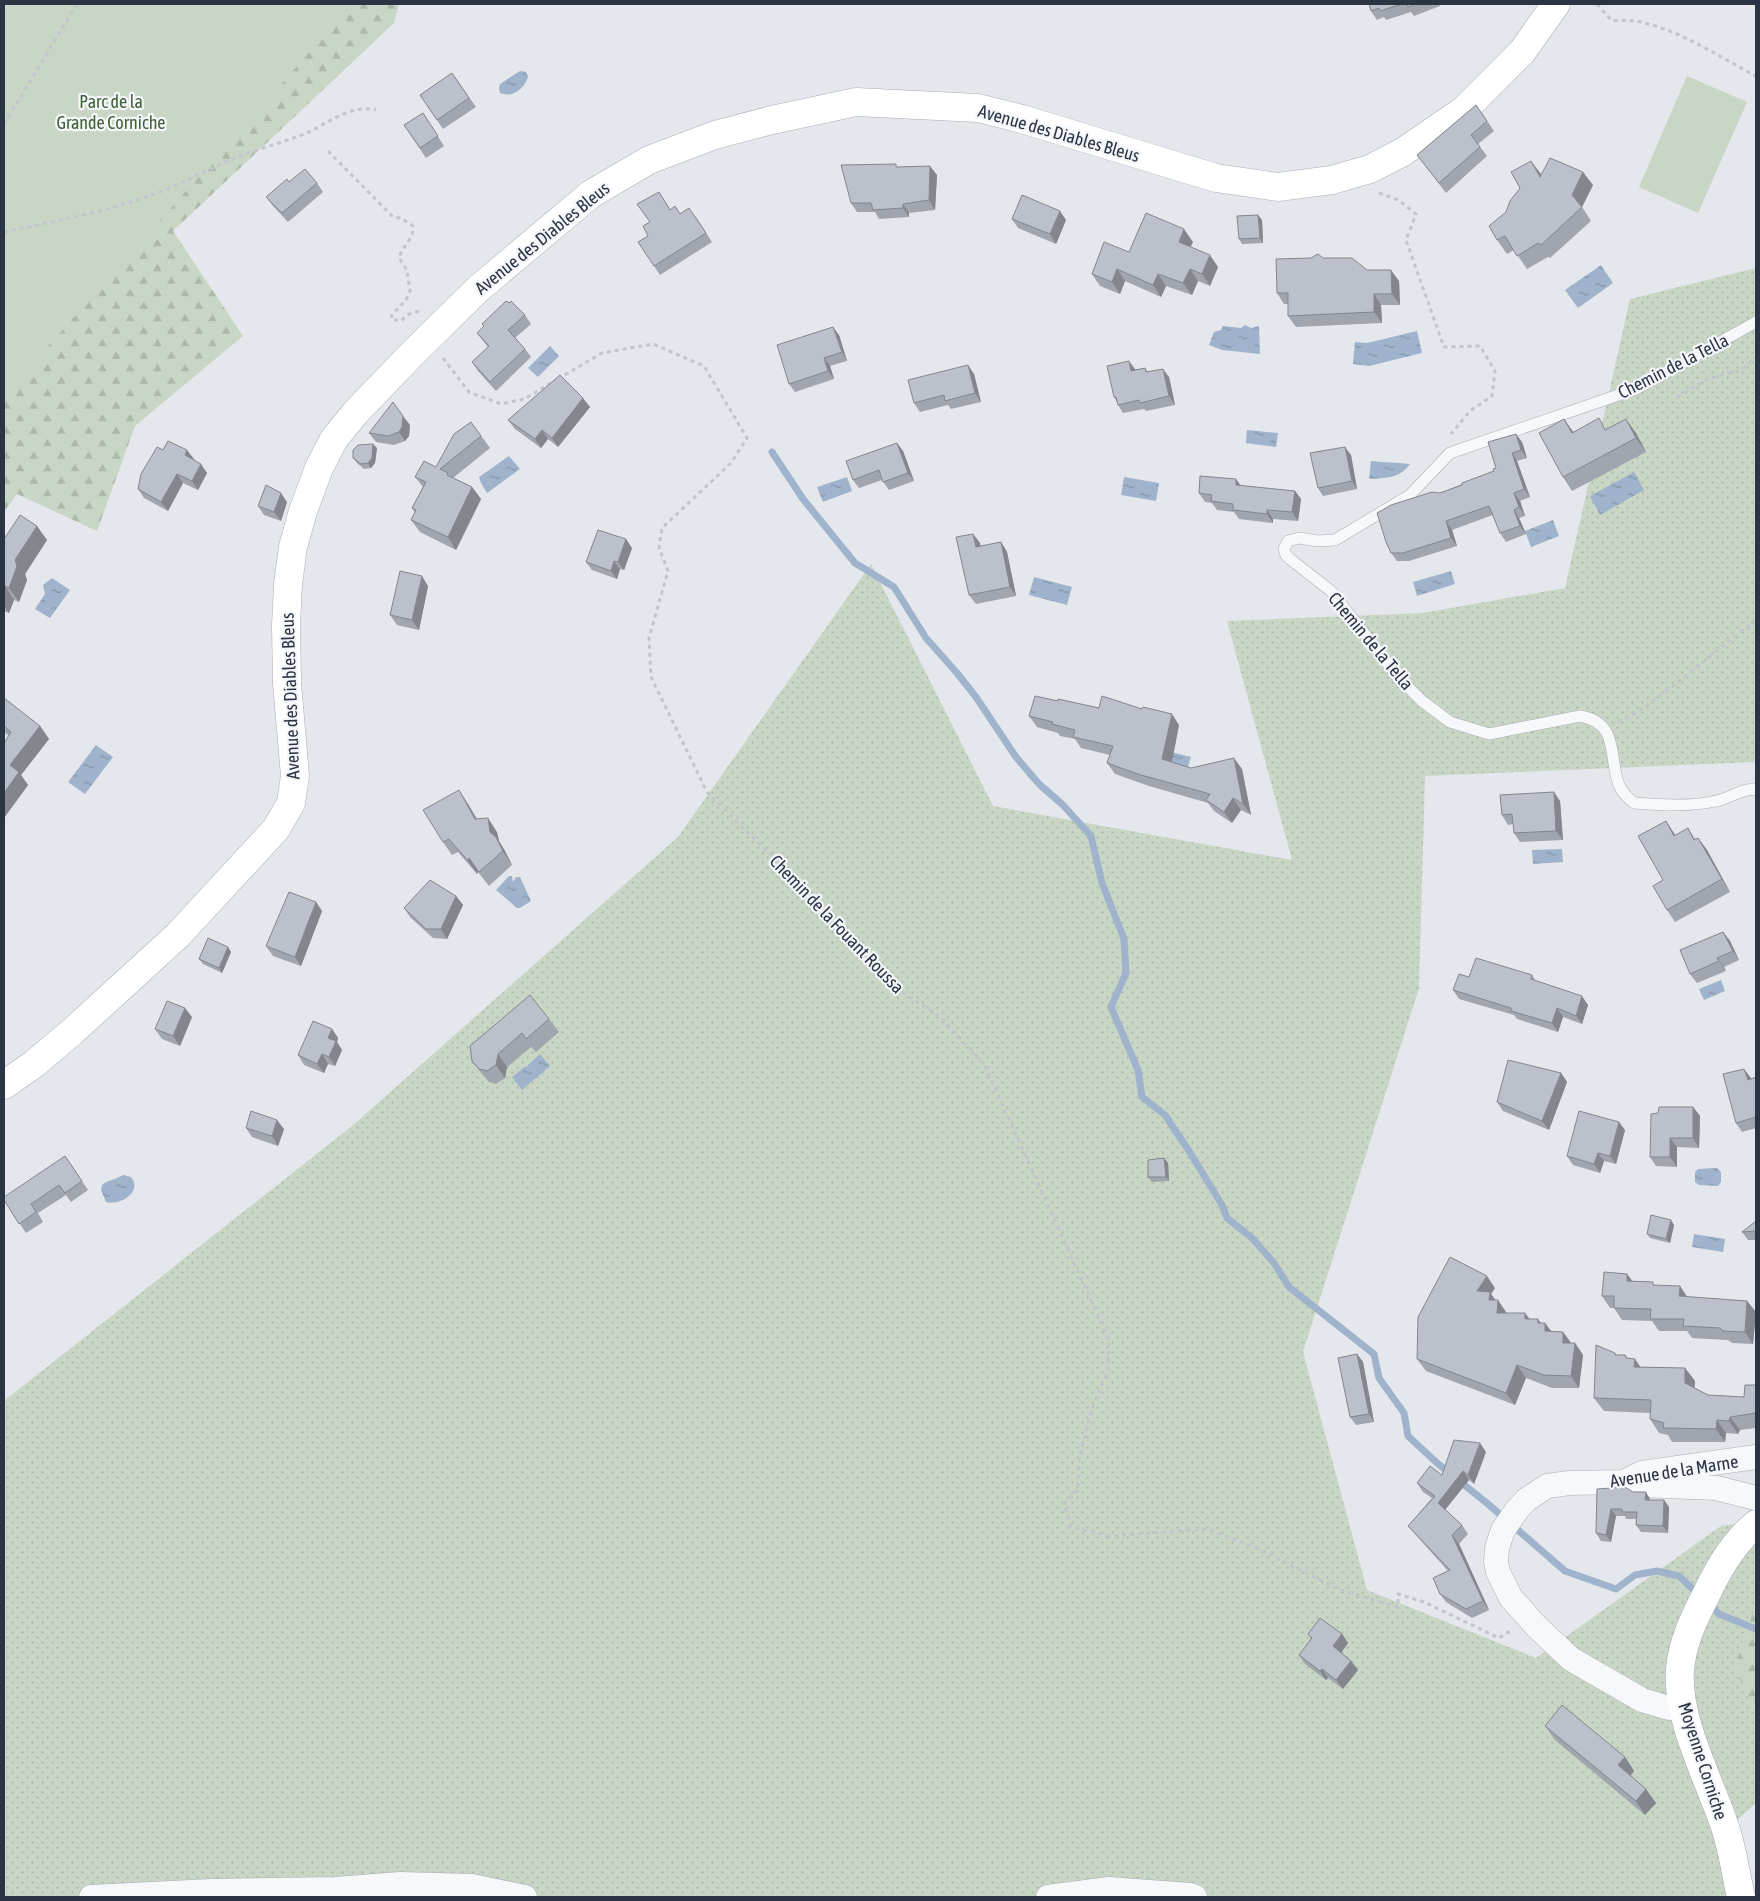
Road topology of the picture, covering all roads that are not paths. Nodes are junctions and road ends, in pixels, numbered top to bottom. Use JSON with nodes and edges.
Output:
{"nodes":[{"id":1,"x":1556,"y":4,"type":"edge"},
{"id":2,"x":1756,"y":322,"type":"edge"},
{"id":3,"x":1756,"y":790,"type":"edge"},
{"id":4,"x":4,"y":1085,"type":"edge"},
{"id":5,"x":1756,"y":1457,"type":"edge"},
{"id":6,"x":1624,"y":1482,"type":"junction"},
{"id":7,"x":1756,"y":1498,"type":"edge"},
{"id":8,"x":1754,"y":1526,"type":"edge"},
{"id":9,"x":1683,"y":1708,"type":"junction"},
{"id":10,"x":91,"y":1897,"type":"edge"},
{"id":11,"x":525,"y":1897,"type":"edge"},
{"id":12,"x":1048,"y":1897,"type":"edge"},
{"id":13,"x":1195,"y":1897,"type":"edge"},
{"id":14,"x":1741,"y":1897,"type":"edge"}],
"edges":[{"from":1,"to":4,"type":"main road","name":"Avenue des Diables Bleus"},
{"from":2,"to":3,"type":"lane","name":"Chemin de la Tella"},
{"from":5,"to":6,"type":"street","name":"Avenue de la Marne"},
{"from":6,"to":7,"type":"street"},
{"from":6,"to":9,"type":"street","name":"Avenue de la Marne"},
{"from":8,"to":9,"type":"main road","name":"Moyenne Corniche"},
{"from":9,"to":14,"type":"main road","name":"Moyenne Corniche"},
{"from":10,"to":11,"type":"street"},
{"from":12,"to":13,"type":"street"}]}
